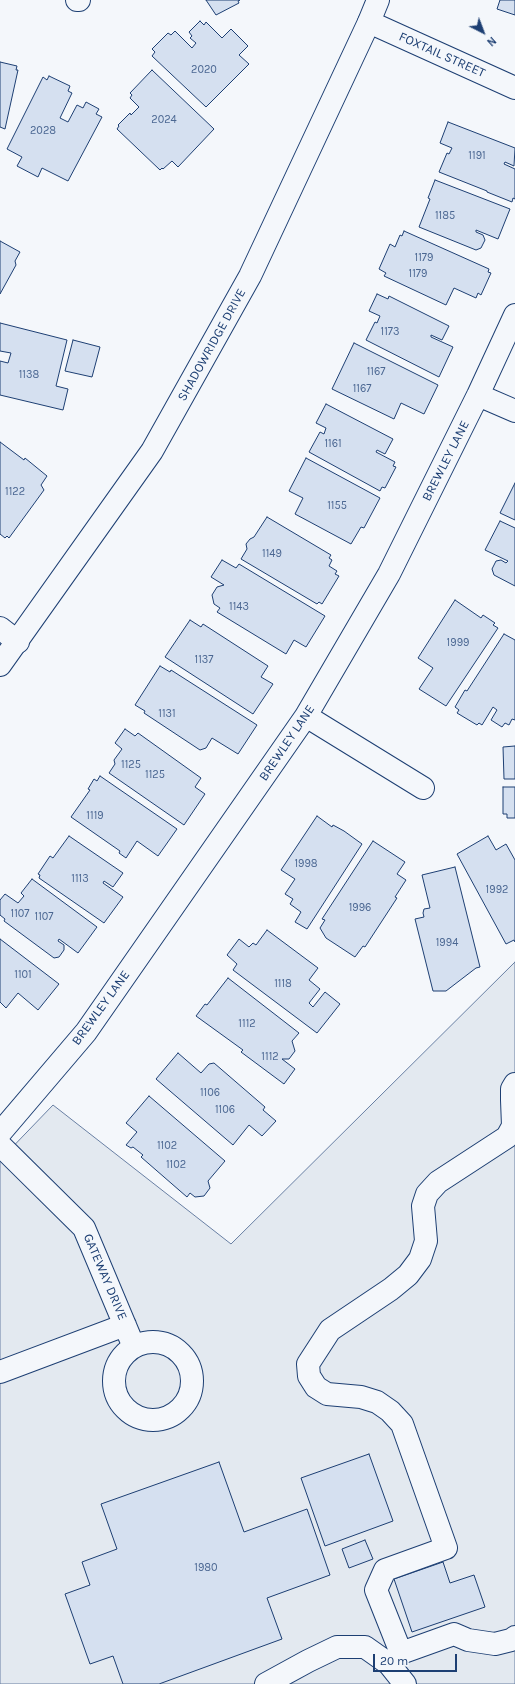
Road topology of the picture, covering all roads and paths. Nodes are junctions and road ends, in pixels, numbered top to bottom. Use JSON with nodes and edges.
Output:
{"nodes":[{"id":1,"x":378,"y":0,"type":"edge"},
{"id":2,"x":369,"y":22,"type":"junction"},
{"id":3,"x":515,"y":88,"type":"edge"},
{"id":4,"x":515,"y":315,"type":"edge"},
{"id":5,"x":478,"y":395,"type":"junction"},
{"id":6,"x":515,"y":411,"type":"edge"},
{"id":7,"x":0,"y":628,"type":"edge"},
{"id":8,"x":18,"y":642,"type":"junction"},
{"id":9,"x":0,"y":665,"type":"edge"},
{"id":10,"x":306,"y":716,"type":"junction"},
{"id":11,"x":423,"y":788,"type":"dead end"},
{"id":12,"x":515,"y":1084,"type":"edge"},
{"id":13,"x":0,"y":1133,"type":"edge"},
{"id":14,"x":0,"y":1145,"type":"edge"},
{"id":15,"x":125,"y":1325,"type":"junction"},
{"id":16,"x":134,"y":1347,"type":"dead end"},
{"id":17,"x":0,"y":1372,"type":"edge"},
{"id":18,"x":515,"y":1637,"type":"edge"},
{"id":19,"x":266,"y":1684,"type":"edge"},
{"id":20,"x":405,"y":1684,"type":"edge"}],
"edges":[{"from":1,"to":2,"type":"street","name":"SHADOWRIDGE DRIVE"},
{"from":2,"to":3,"type":"street","name":"FOXTAIL STREET"},
{"from":2,"to":8,"type":"street","name":"SHADOWRIDGE DRIVE"},
{"from":4,"to":5,"type":"street","name":"BREWLEY LANE"},
{"from":5,"to":6,"type":"street"},
{"from":5,"to":10,"type":"street","name":"BREWLEY LANE"},
{"from":7,"to":8,"type":"street"},
{"from":8,"to":9,"type":"street","name":"SHADOWRIDGE DRIVE"},
{"from":10,"to":11,"type":"street"},
{"from":10,"to":13,"type":"street","name":"BREWLEY LANE"},
{"from":12,"to":18,"type":"street"},
{"from":14,"to":15,"type":"street","name":"GATEWAY DRIVE"},
{"from":15,"to":16,"type":"street","name":"GATEWAY DRIVE"},
{"from":15,"to":17,"type":"street"},
{"from":19,"to":20,"type":"street"}]}
